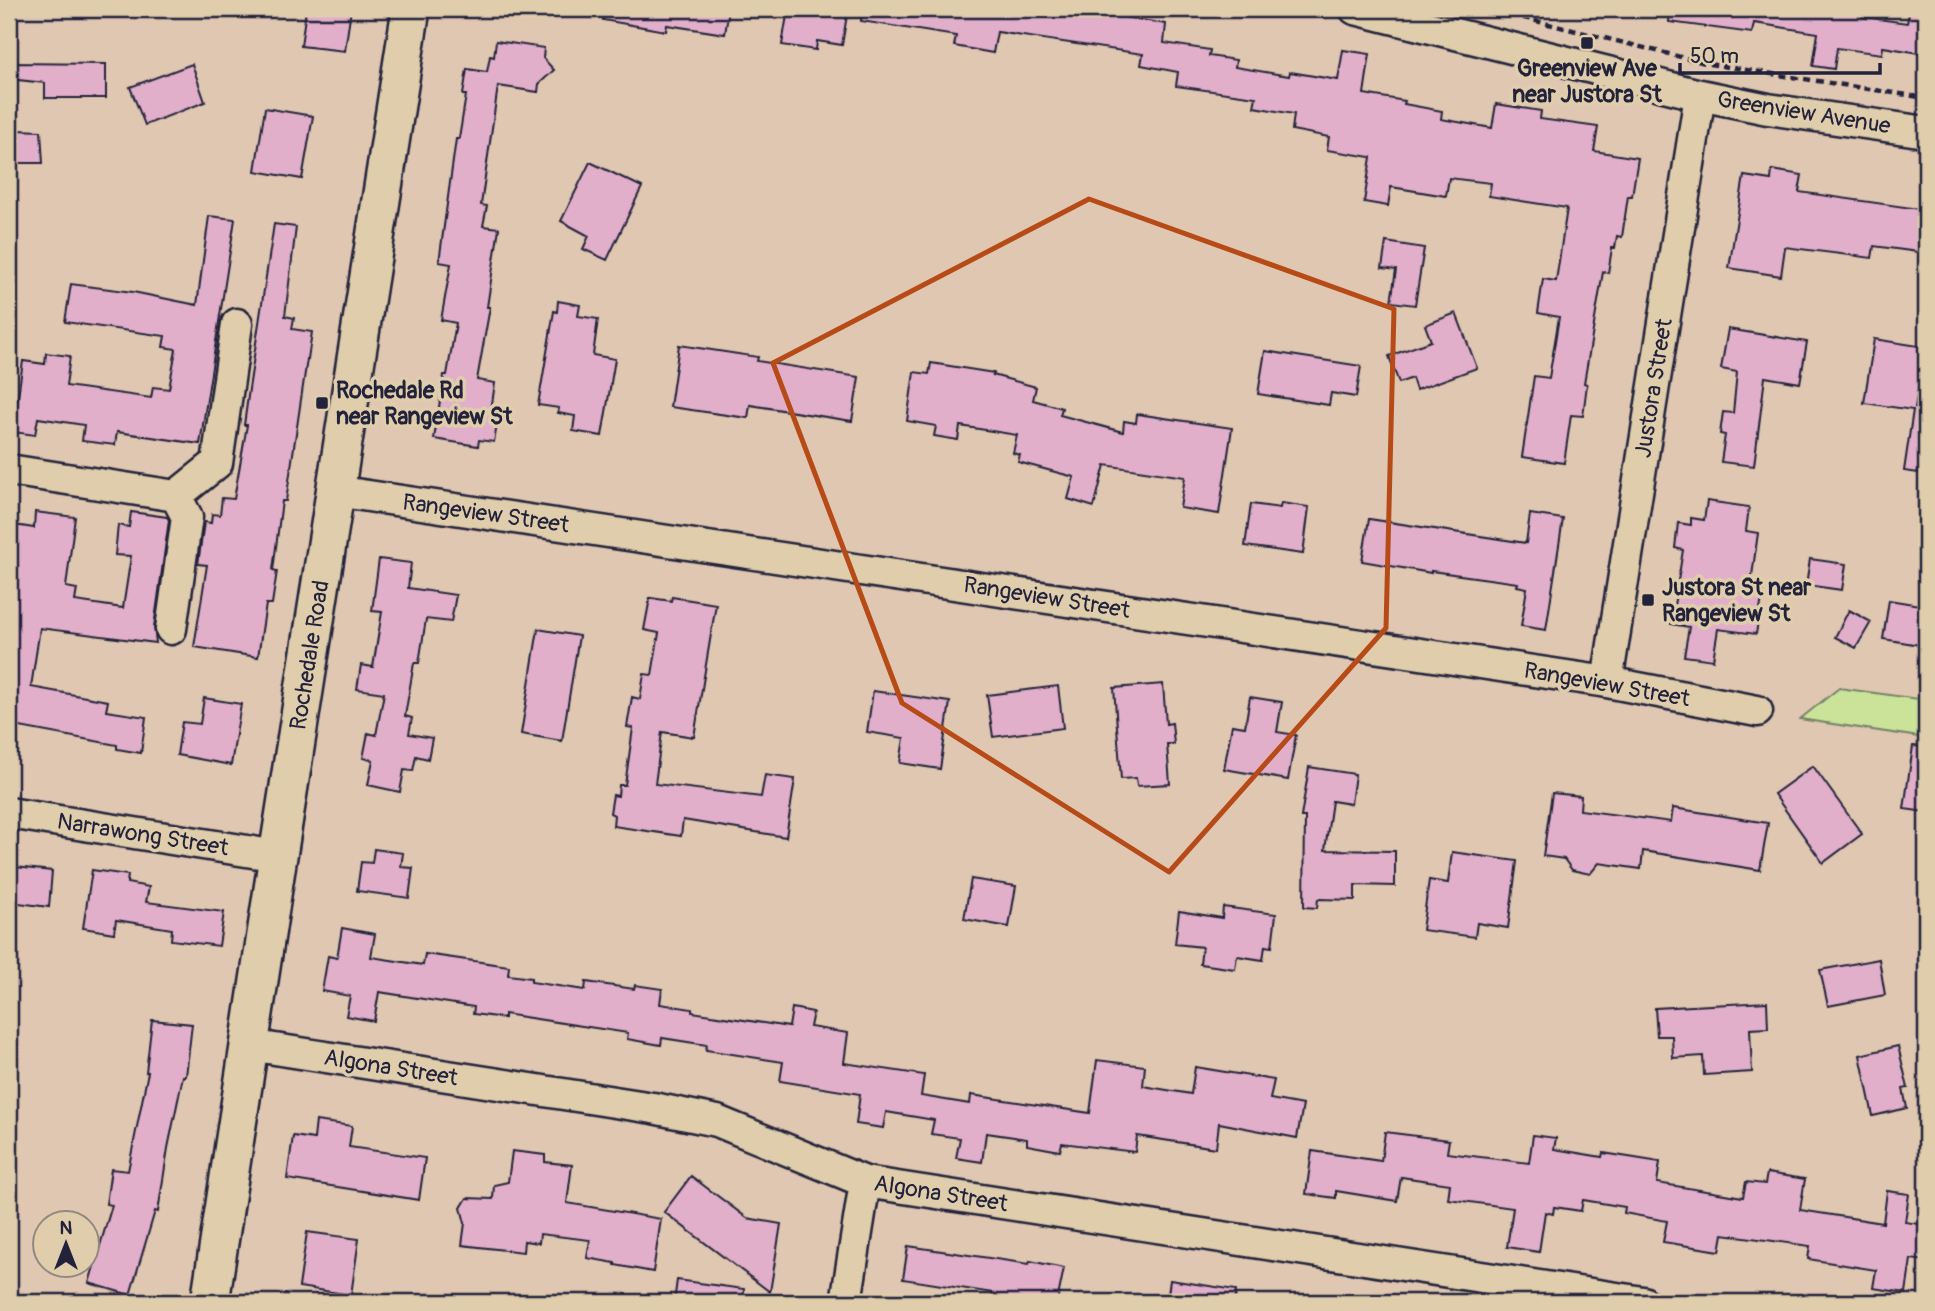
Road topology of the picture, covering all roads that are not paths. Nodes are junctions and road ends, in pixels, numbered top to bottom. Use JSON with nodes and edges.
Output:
{"nodes":[{"id":1,"x":411,"y":9,"type":"edge"},
{"id":2,"x":1355,"y":9,"type":"edge"},
{"id":3,"x":1700,"y":94,"type":"junction"},
{"id":4,"x":1926,"y":132,"type":"edge"},
{"id":5,"x":237,"y":324,"type":"dead end"},
{"id":6,"x":9,"y":470,"type":"edge"},
{"id":7,"x":335,"y":491,"type":"junction"},
{"id":8,"x":176,"y":495,"type":"junction"},
{"id":9,"x":170,"y":629,"type":"dead end"},
{"id":10,"x":1606,"y":682,"type":"junction"},
{"id":11,"x":1757,"y":710,"type":"dead end"},
{"id":12,"x":9,"y":813,"type":"edge"},
{"id":13,"x":278,"y":856,"type":"junction"},
{"id":14,"x":249,"y":1045,"type":"junction"},
{"id":15,"x":864,"y":1182,"type":"junction"},
{"id":16,"x":209,"y":1302,"type":"edge"},
{"id":17,"x":846,"y":1302,"type":"edge"},
{"id":18,"x":1643,"y":1302,"type":"edge"}],
"edges":[{"from":1,"to":7,"type":"main road","name":"Rochedale Road"},
{"from":2,"to":3,"type":"street","name":"Greenview Avenue"},
{"from":3,"to":4,"type":"street","name":"Greenview Avenue"},
{"from":3,"to":10,"type":"street","name":"Justora Street"},
{"from":5,"to":8,"type":"street"},
{"from":6,"to":8,"type":"street"},
{"from":7,"to":10,"type":"street","name":"Rangeview Street"},
{"from":7,"to":13,"type":"main road","name":"Rochedale Road"},
{"from":8,"to":9,"type":"street"},
{"from":10,"to":11,"type":"street","name":"Rangeview Street"},
{"from":12,"to":13,"type":"street","name":"Narrawong Street"},
{"from":13,"to":14,"type":"main road","name":"Rochedale Road"},
{"from":14,"to":15,"type":"street","name":"Algona Street"},
{"from":14,"to":16,"type":"main road","name":"Rochedale Road"},
{"from":15,"to":17,"type":"street"},
{"from":15,"to":18,"type":"street","name":"Algona Street"}]}
